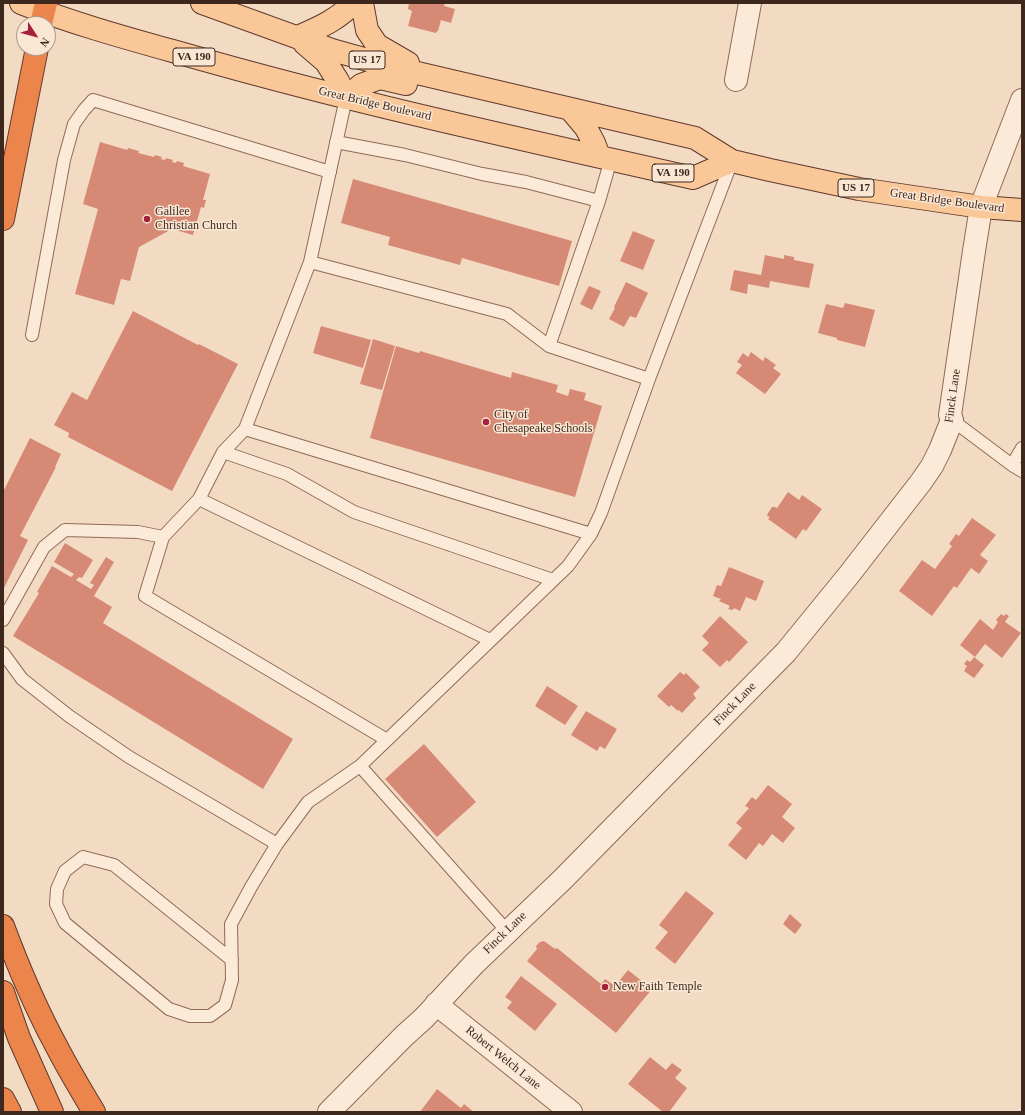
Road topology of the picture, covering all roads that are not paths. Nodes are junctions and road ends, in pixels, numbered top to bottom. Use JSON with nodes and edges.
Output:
{"nodes":[{"id":1,"x":22,"y":3,"type":"edge"},
{"id":2,"x":202,"y":3,"type":"edge"},
{"id":3,"x":353,"y":3,"type":"edge"},
{"id":4,"x":362,"y":3,"type":"edge"},
{"id":5,"x":750,"y":3,"type":"edge"},
{"id":6,"x":44,"y":13,"type":"edge"},
{"id":7,"x":298,"y":38,"type":"junction"},
{"id":8,"x":35,"y":56,"type":"edge"},
{"id":9,"x":437,"y":78,"type":"junction"},
{"id":10,"x":736,"y":80,"type":"dead end"},
{"id":11,"x":508,"y":94,"type":"junction"},
{"id":12,"x":346,"y":98,"type":"junction"},
{"id":13,"x":1022,"y":100,"type":"edge"},
{"id":14,"x":570,"y":109,"type":"junction"},
{"id":15,"x":336,"y":142,"type":"junction"},
{"id":16,"x":605,"y":158,"type":"junction"},
{"id":17,"x":732,"y":161,"type":"junction"},
{"id":18,"x":330,"y":172,"type":"junction"},
{"id":19,"x":599,"y":201,"type":"junction"},
{"id":20,"x":981,"y":208,"type":"junction"},
{"id":21,"x":1022,"y":210,"type":"edge"},
{"id":22,"x":3,"y":220,"type":"edge"},
{"id":23,"x":310,"y":262,"type":"junction"},
{"id":24,"x":32,"y":335,"type":"dead end"},
{"id":25,"x":549,"y":346,"type":"junction"},
{"id":26,"x":650,"y":379,"type":"junction"},
{"id":27,"x":952,"y":420,"type":"junction"},
{"id":28,"x":245,"y":429,"type":"junction"},
{"id":29,"x":1022,"y":448,"type":"edge"},
{"id":30,"x":223,"y":452,"type":"junction"},
{"id":31,"x":1017,"y":468,"type":"edge"},
{"id":32,"x":199,"y":499,"type":"junction"},
{"id":33,"x":591,"y":534,"type":"junction"},
{"id":34,"x":163,"y":537,"type":"junction"},
{"id":35,"x":553,"y":580,"type":"junction"},
{"id":36,"x":3,"y":620,"type":"edge"},
{"id":37,"x":490,"y":640,"type":"junction"},
{"id":38,"x":3,"y":653,"type":"edge"},
{"id":39,"x":387,"y":740,"type":"junction"},
{"id":40,"x":360,"y":766,"type":"junction"},
{"id":41,"x":277,"y":844,"type":"junction"},
{"id":42,"x":3,"y":926,"type":"edge"},
{"id":43,"x":507,"y":931,"type":"junction"},
{"id":44,"x":232,"y":960,"type":"junction"},
{"id":45,"x":3,"y":992,"type":"edge"},
{"id":46,"x":436,"y":1004,"type":"junction"},
{"id":47,"x":3,"y":1099,"type":"edge"},
{"id":48,"x":10,"y":1112,"type":"edge"},
{"id":49,"x":52,"y":1112,"type":"edge"},
{"id":50,"x":94,"y":1112,"type":"edge"},
{"id":51,"x":329,"y":1112,"type":"edge"},
{"id":52,"x":571,"y":1112,"type":"edge"}],
"edges":[{"from":1,"to":6,"type":"main road","name":"Great Bridge Boulevard","number":"VA 190"},
{"from":2,"to":7,"type":"main road","name":"Great Bridge Boulevard","number":"US 17"},
{"from":3,"to":7,"type":"main road"},
{"from":4,"to":9,"type":"main road"},
{"from":5,"to":10,"type":"street"},
{"from":6,"to":12,"type":"main road","name":"Great Bridge Boulevard","number":"VA 190"},
{"from":7,"to":9,"type":"main road","name":"Great Bridge Boulevard","number":"US 17"},
{"from":7,"to":12,"type":"main road"},
{"from":8,"to":22,"type":"highway"},
{"from":9,"to":11,"type":"main road","name":"Great Bridge Boulevard","number":"US 17"},
{"from":11,"to":12,"type":"main road"},
{"from":11,"to":14,"type":"main road","name":"Great Bridge Boulevard","number":"US 17"},
{"from":12,"to":15,"type":"lane"},
{"from":12,"to":16,"type":"main road","name":"Great Bridge Boulevard","number":"VA 190"},
{"from":13,"to":20,"type":"street","name":"Finck Lane"},
{"from":14,"to":16,"type":"main road"},
{"from":14,"to":17,"type":"main road","name":"Great Bridge Boulevard","number":"US 17"},
{"from":15,"to":18,"type":"lane"},
{"from":15,"to":19,"type":"lane"},
{"from":16,"to":17,"type":"main road","name":"Great Bridge Boulevard","number":"VA 190"},
{"from":16,"to":19,"type":"lane"},
{"from":17,"to":20,"type":"main road","name":"Great Bridge Boulevard","number":"US 17"},
{"from":17,"to":26,"type":"lane"},
{"from":18,"to":23,"type":"lane"},
{"from":18,"to":24,"type":"lane"},
{"from":19,"to":25,"type":"lane"},
{"from":20,"to":21,"type":"main road","name":"Great Bridge Boulevard","number":"US 17"},
{"from":20,"to":27,"type":"street","name":"Finck Lane"},
{"from":23,"to":25,"type":"lane"},
{"from":23,"to":28,"type":"lane"},
{"from":25,"to":26,"type":"lane"},
{"from":26,"to":33,"type":"lane"},
{"from":27,"to":31,"type":"lane"},
{"from":27,"to":43,"type":"street","name":"Finck Lane"},
{"from":28,"to":30,"type":"lane"},
{"from":28,"to":33,"type":"lane"},
{"from":29,"to":31,"type":"lane"},
{"from":30,"to":32,"type":"lane"},
{"from":30,"to":35,"type":"lane"},
{"from":32,"to":34,"type":"lane"},
{"from":32,"to":37,"type":"lane"},
{"from":33,"to":35,"type":"lane"},
{"from":34,"to":36,"type":"lane"},
{"from":34,"to":39,"type":"lane"},
{"from":35,"to":37,"type":"lane"},
{"from":37,"to":39,"type":"lane"},
{"from":38,"to":41,"type":"lane"},
{"from":39,"to":40,"type":"lane"},
{"from":40,"to":41,"type":"lane"},
{"from":40,"to":43,"type":"lane"},
{"from":41,"to":44,"type":"lane"},
{"from":42,"to":50,"type":"highway"},
{"from":43,"to":46,"type":"street","name":"Finck Lane"},
{"from":44,"to":44,"type":"lane"},
{"from":45,"to":49,"type":"highway"},
{"from":46,"to":51,"type":"street","name":"Finck Lane"},
{"from":46,"to":52,"type":"street","name":"Robert Welch Lane"},
{"from":47,"to":48,"type":"highway"}]}
